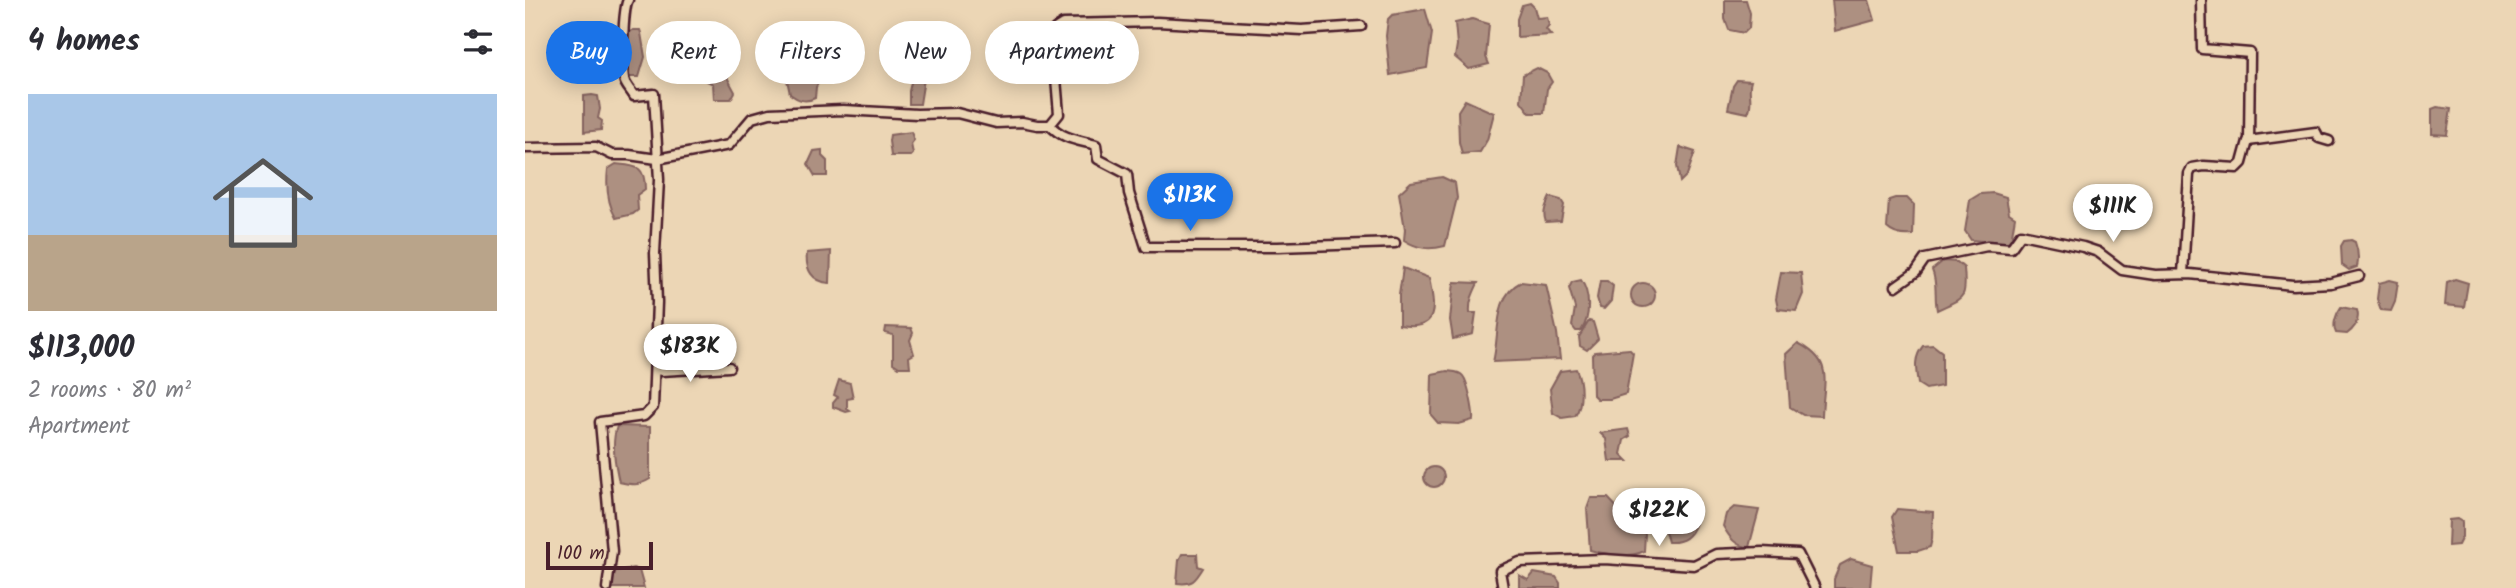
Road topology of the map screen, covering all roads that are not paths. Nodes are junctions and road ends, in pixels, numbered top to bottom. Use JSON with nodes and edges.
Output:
{"nodes":[{"id":1,"x":628,"y":0,"type":"edge"},
{"id":2,"x":2201,"y":0,"type":"edge"},
{"id":3,"x":1361,"y":26,"type":"dead end"},
{"id":4,"x":1050,"y":125,"type":"junction"},
{"id":5,"x":2249,"y":141,"type":"junction"},
{"id":6,"x":2329,"y":141,"type":"dead end"},
{"id":7,"x":525,"y":148,"type":"edge"},
{"id":8,"x":657,"y":159,"type":"junction"},
{"id":9,"x":1395,"y":243,"type":"dead end"},
{"id":10,"x":2183,"y":275,"type":"junction"},
{"id":11,"x":2359,"y":276,"type":"dead end"},
{"id":12,"x":1896,"y":286,"type":"dead end"},
{"id":13,"x":729,"y":367,"type":"dead end"},
{"id":14,"x":655,"y":369,"type":"junction"},
{"id":15,"x":607,"y":588,"type":"edge"},
{"id":16,"x":1503,"y":588,"type":"edge"},
{"id":17,"x":1815,"y":588,"type":"edge"}],
"edges":[{"from":1,"to":8,"type":"street"},
{"from":2,"to":5,"type":"street"},
{"from":3,"to":4,"type":"street"},
{"from":4,"to":8,"type":"street"},
{"from":4,"to":9,"type":"street"},
{"from":5,"to":6,"type":"street"},
{"from":5,"to":10,"type":"street"},
{"from":7,"to":8,"type":"street"},
{"from":8,"to":14,"type":"street"},
{"from":10,"to":11,"type":"street"},
{"from":10,"to":12,"type":"street"},
{"from":13,"to":14,"type":"street"},
{"from":14,"to":15,"type":"street"},
{"from":16,"to":17,"type":"street"}]}
